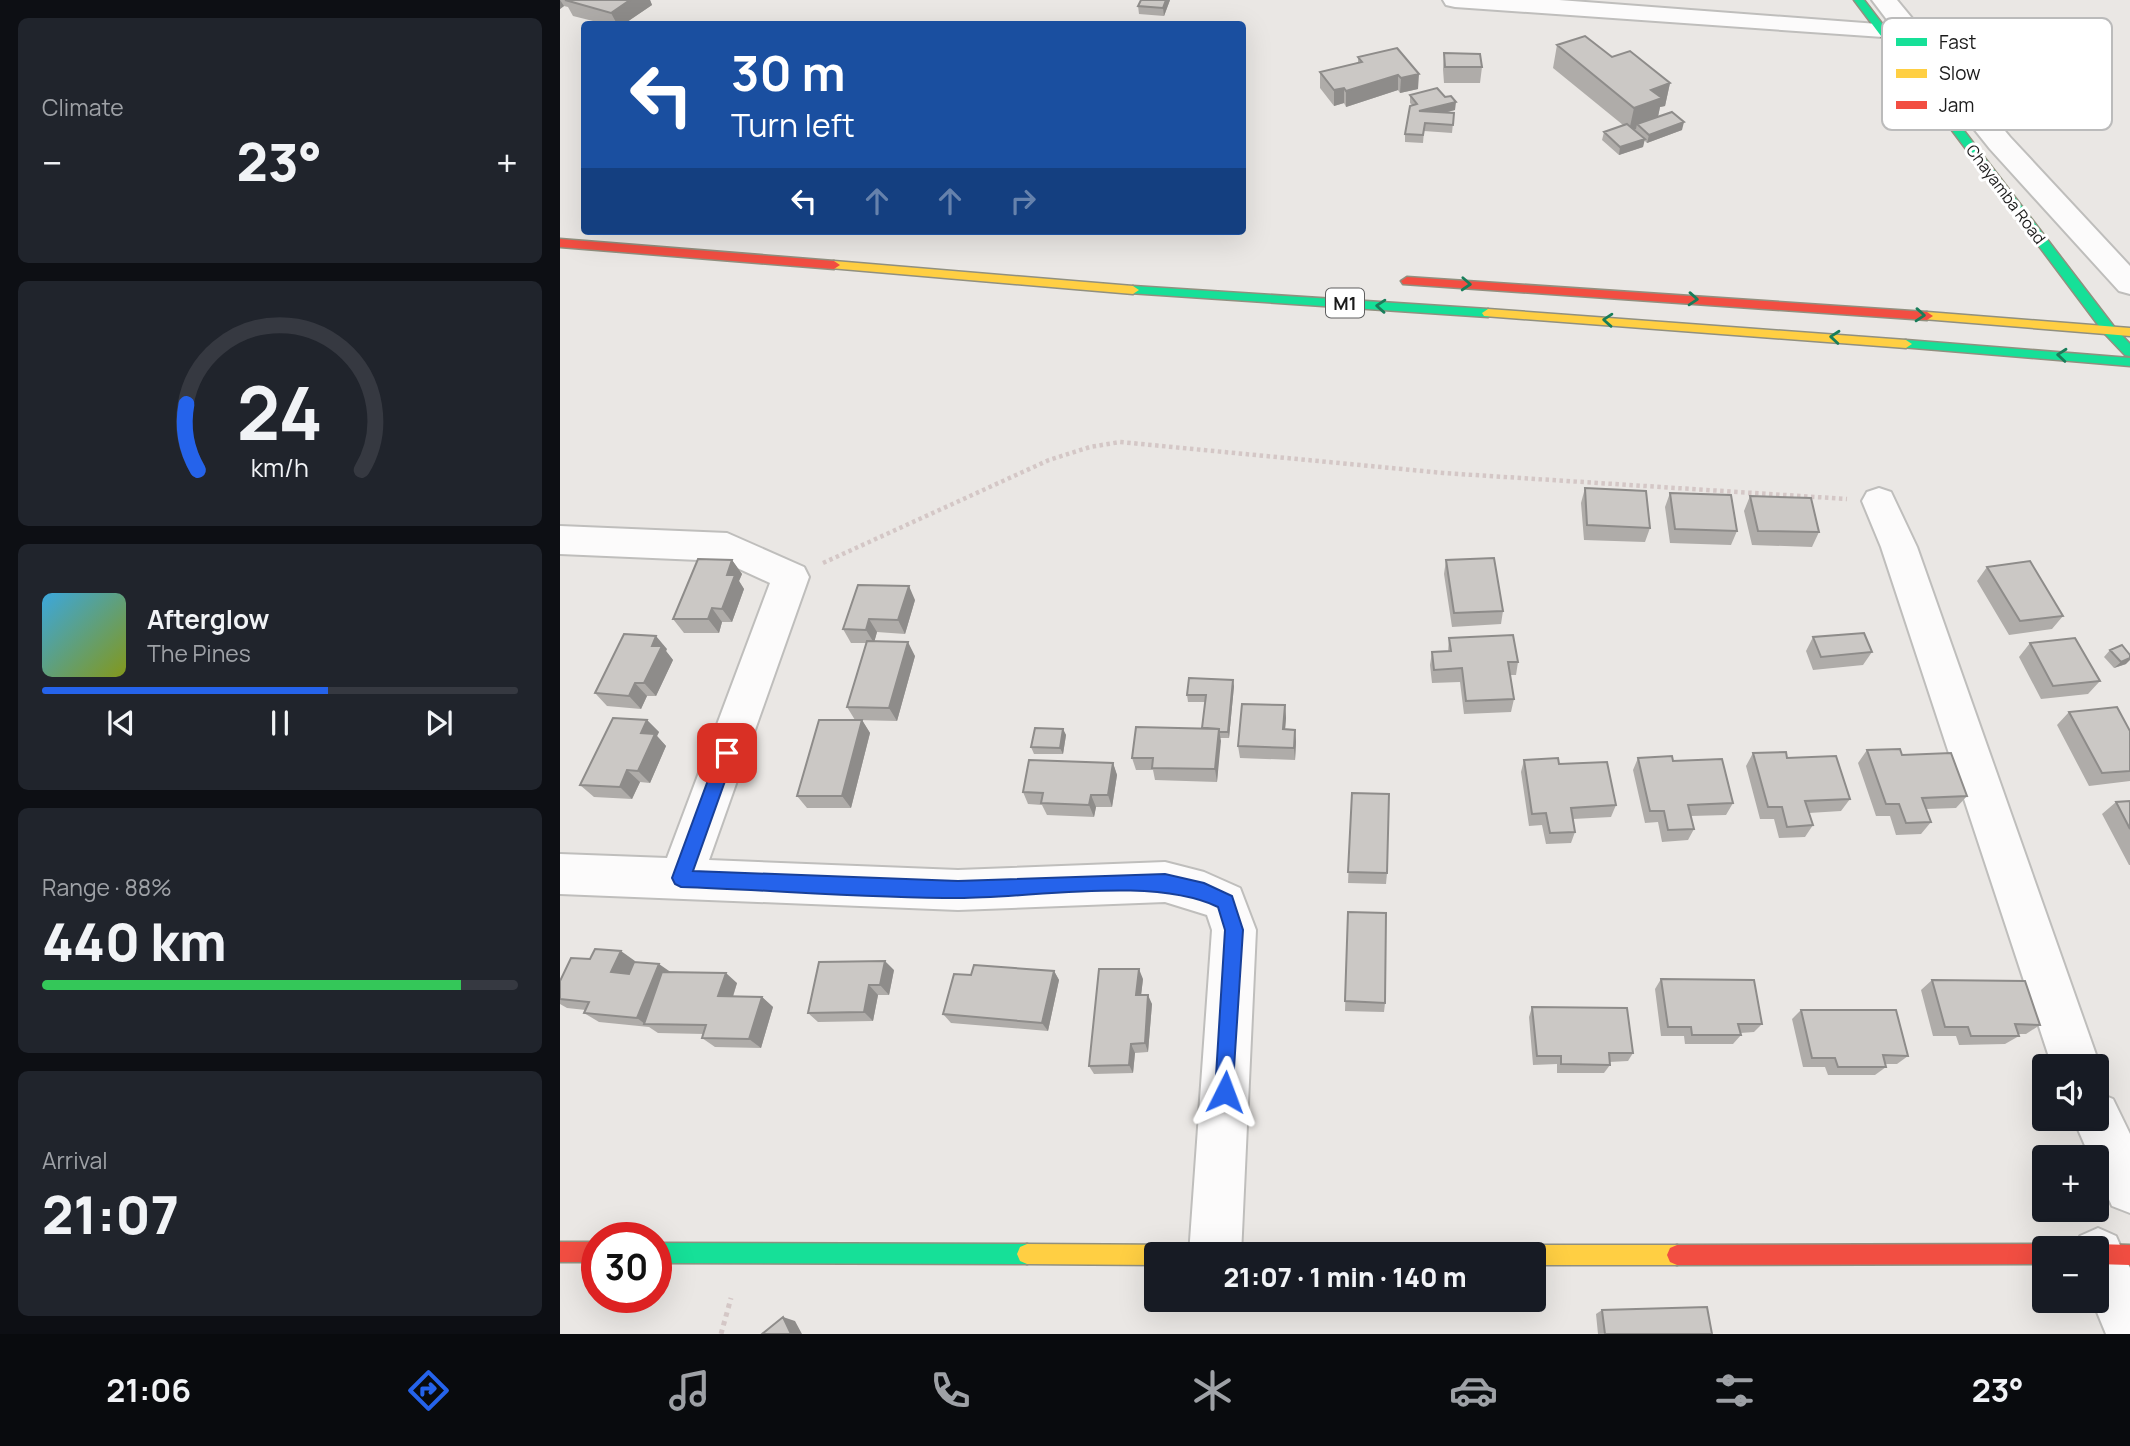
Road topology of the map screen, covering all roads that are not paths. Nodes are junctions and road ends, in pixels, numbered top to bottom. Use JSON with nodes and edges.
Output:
{"nodes":[{"id":1,"x":1455,"y":0,"type":"edge"},
{"id":2,"x":1859,"y":0,"type":"edge"},
{"id":3,"x":1885,"y":0,"type":"edge"},
{"id":4,"x":1899,"y":18,"type":"edge"},
{"id":5,"x":1882,"y":29,"type":"edge"},
{"id":6,"x":1882,"y":30,"type":"edge"},
{"id":7,"x":1958,"y":130,"type":"edge"},
{"id":8,"x":1990,"y":130,"type":"edge"},
{"id":9,"x":560,"y":243,"type":"edge"},
{"id":10,"x":1392,"y":280,"type":"dead end"},
{"id":11,"x":2130,"y":285,"type":"edge"},
{"id":12,"x":2110,"y":331,"type":"junction"},
{"id":13,"x":2130,"y":332,"type":"edge"},
{"id":14,"x":2130,"y":352,"type":"edge"},
{"id":15,"x":2130,"y":362,"type":"edge"},
{"id":16,"x":1879,"y":501,"type":"road end"},
{"id":17,"x":560,"y":540,"type":"edge"},
{"id":18,"x":560,"y":874,"type":"edge"},
{"id":19,"x":681,"y":878,"type":"junction"},
{"id":20,"x":2072,"y":1054,"type":"edge"},
{"id":21,"x":2103,"y":1131,"type":"edge"},
{"id":22,"x":2130,"y":1188,"type":"edge"},
{"id":23,"x":1216,"y":1242,"type":"edge"},
{"id":24,"x":560,"y":1252,"type":"edge"},
{"id":25,"x":581,"y":1252,"type":"edge"},
{"id":26,"x":672,"y":1253,"type":"edge"},
{"id":27,"x":2032,"y":1254,"type":"edge"},
{"id":28,"x":1144,"y":1255,"type":"edge"},
{"id":29,"x":1546,"y":1255,"type":"edge"},
{"id":30,"x":2109,"y":1257,"type":"edge"},
{"id":31,"x":2130,"y":1328,"type":"edge"}],
"edges":[{"from":1,"to":6,"type":"street"},
{"from":2,"to":5,"type":"main road","name":"Chayamba Road"},
{"from":3,"to":4,"type":"street"},
{"from":7,"to":12,"type":"main road","name":"Chayamba Road"},
{"from":8,"to":11,"type":"street"},
{"from":15,"to":9,"type":"main road","number":"M1","one_way":true},
{"from":10,"to":12,"type":"main road","number":"M1","one_way":true},
{"from":12,"to":13,"type":"main road","number":"M1"},
{"from":12,"to":14,"type":"main road","name":"Chayamba Road"},
{"from":16,"to":20,"type":"street"},
{"from":17,"to":19,"type":"street"},
{"from":18,"to":19,"type":"street"},
{"from":19,"to":23,"type":"street"},
{"from":21,"to":22,"type":"street"},
{"from":24,"to":25,"type":"main road"},
{"from":26,"to":28,"type":"main road"},
{"from":27,"to":29,"type":"main road"},
{"from":30,"to":31,"type":"street"}]}
